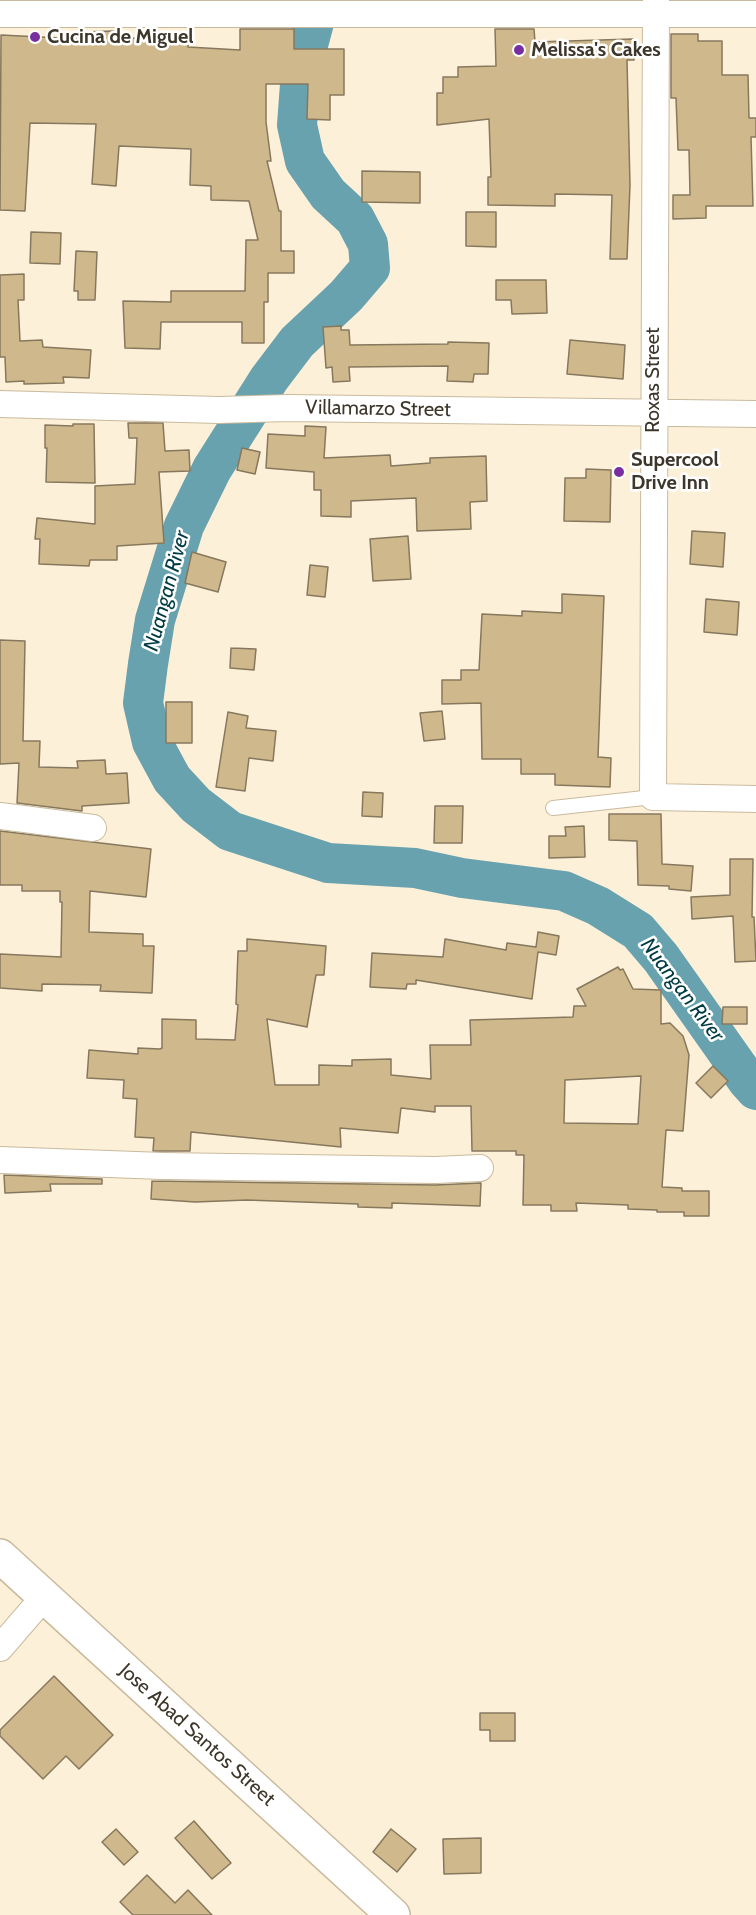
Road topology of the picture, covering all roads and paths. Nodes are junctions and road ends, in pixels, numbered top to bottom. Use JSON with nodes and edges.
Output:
{"nodes":[{"id":1,"x":656,"y":7,"type":"edge"},
{"id":2,"x":0,"y":14,"type":"edge"},
{"id":3,"x":756,"y":15,"type":"edge"},
{"id":4,"x":0,"y":404,"type":"edge"},
{"id":5,"x":653,"y":413,"type":"junction"},
{"id":6,"x":756,"y":414,"type":"edge"},
{"id":7,"x":653,"y":797,"type":"junction"},
{"id":8,"x":756,"y":799,"type":"edge"},
{"id":9,"x":553,"y":808,"type":"dead end"},
{"id":10,"x":0,"y":816,"type":"edge"},
{"id":11,"x":93,"y":828,"type":"dead end"},
{"id":12,"x":0,"y":1160,"type":"edge"},
{"id":13,"x":480,"y":1168,"type":"dead end"},
{"id":14,"x":0,"y":1556,"type":"edge"},
{"id":15,"x":44,"y":1597,"type":"junction"},
{"id":16,"x":0,"y":1648,"type":"edge"},
{"id":17,"x":393,"y":1915,"type":"edge"}],
"edges":[{"from":1,"to":2,"type":"street"},
{"from":1,"to":3,"type":"street"},
{"from":1,"to":5,"type":"street","name":"Roxas Street"},
{"from":4,"to":5,"type":"street","name":"Villamarzo Street"},
{"from":5,"to":6,"type":"street","name":"Villamarzo Street"},
{"from":5,"to":7,"type":"street","name":"Roxas Street"},
{"from":7,"to":8,"type":"street"},
{"from":7,"to":9,"type":"lane"},
{"from":10,"to":11,"type":"street"},
{"from":12,"to":13,"type":"street"},
{"from":14,"to":15,"type":"main road","name":"Jose Abad Santos Street"},
{"from":15,"to":16,"type":"street"},
{"from":15,"to":17,"type":"main road","name":"Jose Abad Santos Street"}]}
